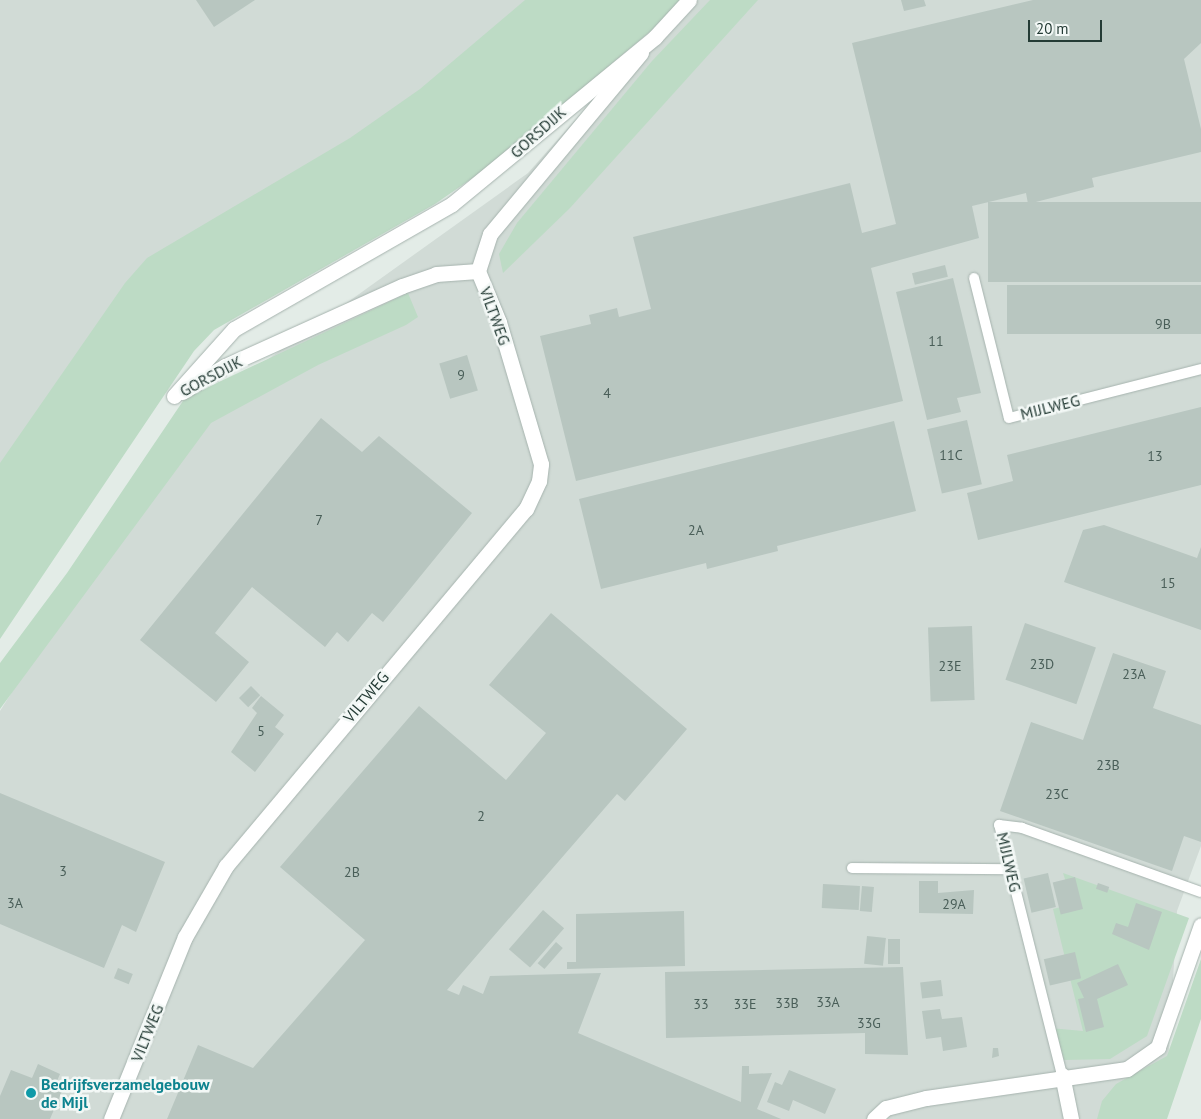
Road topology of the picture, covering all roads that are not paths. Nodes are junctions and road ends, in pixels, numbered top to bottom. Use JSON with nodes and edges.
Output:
{"nodes":[{"id":1,"x":689,"y":0,"type":"edge"},
{"id":2,"x":655,"y":37,"type":"junction"},
{"id":3,"x":478,"y":271,"type":"junction"},
{"id":4,"x":974,"y":278,"type":"dead end"},
{"id":5,"x":1201,"y":369,"type":"edge"},
{"id":6,"x":852,"y":868,"type":"dead end"},
{"id":7,"x":1010,"y":869,"type":"junction"},
{"id":8,"x":1201,"y":892,"type":"edge"},
{"id":9,"x":1201,"y":926,"type":"edge"},
{"id":10,"x":1062,"y":1076,"type":"junction"},
{"id":11,"x":111,"y":1119,"type":"edge"},
{"id":12,"x":874,"y":1119,"type":"edge"},
{"id":13,"x":1071,"y":1119,"type":"edge"}],
"edges":[{"from":1,"to":2,"type":"street","name":"GORSDIJK"},
{"from":2,"to":3,"type":"street","name":"GORSDIJK"},
{"from":2,"to":3,"type":"street","name":"GORSDIJK"},
{"from":3,"to":11,"type":"street","name":"VILTWEG"},
{"from":4,"to":5,"type":"lane","name":"MIJLWEG"},
{"from":6,"to":7,"type":"lane"},
{"from":7,"to":8,"type":"lane","name":"MIJLWEG"},
{"from":7,"to":10,"type":"lane","name":"MIJLWEG"},
{"from":9,"to":10,"type":"street"},
{"from":10,"to":12,"type":"street"},
{"from":10,"to":13,"type":"street","name":"MIJLWEG"}]}
